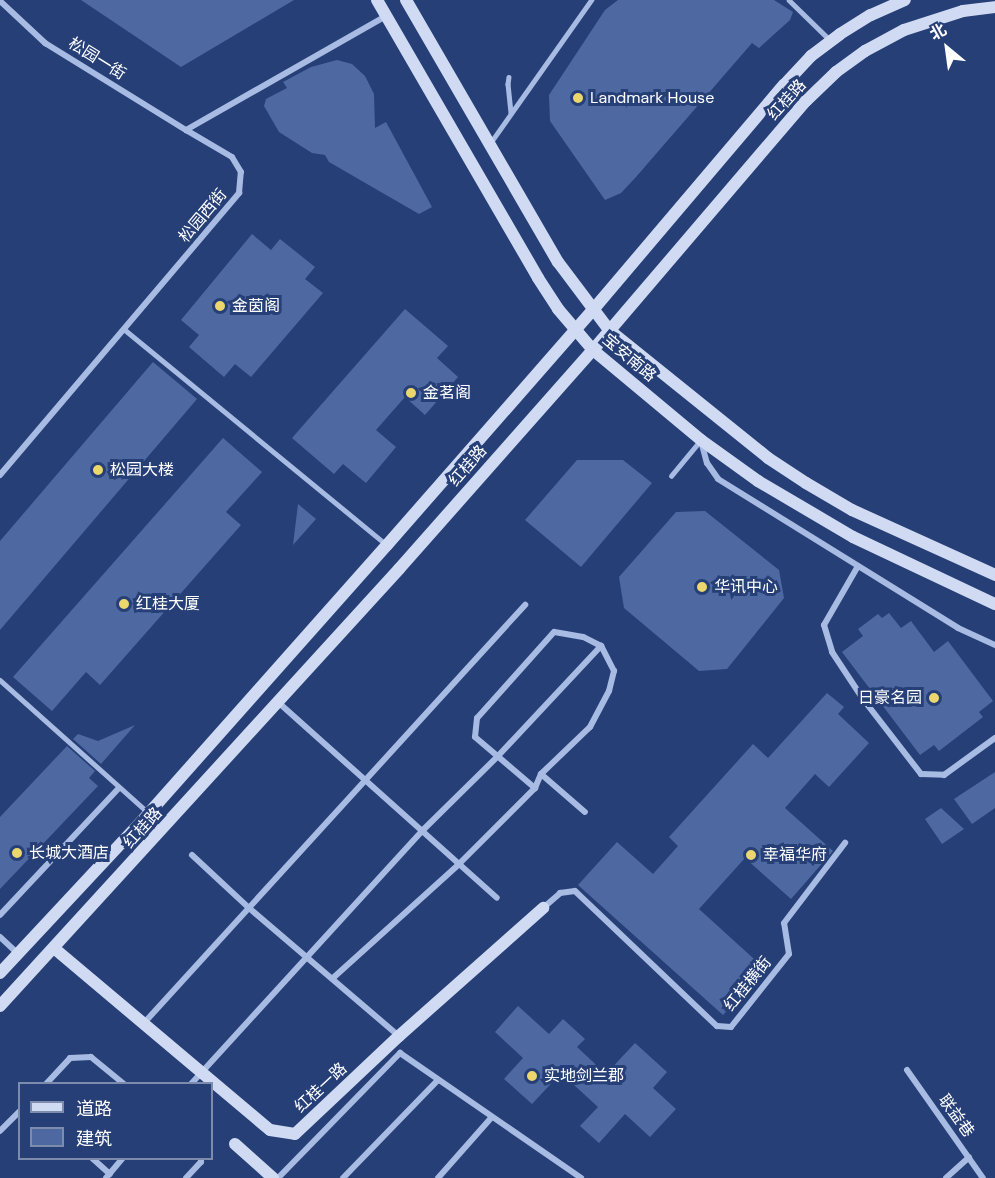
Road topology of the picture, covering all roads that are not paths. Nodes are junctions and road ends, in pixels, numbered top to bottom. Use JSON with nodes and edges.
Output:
{"nodes":[{"id":1,"x":377,"y":0,"type":"edge"},
{"id":2,"x":406,"y":0,"type":"edge"},
{"id":3,"x":591,"y":0,"type":"edge"},
{"id":4,"x":789,"y":0,"type":"edge"},
{"id":5,"x":905,"y":0,"type":"edge"},
{"id":6,"x":0,"y":1,"type":"edge"},
{"id":7,"x":995,"y":7,"type":"edge"},
{"id":8,"x":386,"y":16,"type":"junction"},
{"id":9,"x":831,"y":41,"type":"junction"},
{"id":10,"x":509,"y":77,"type":"dead end"},
{"id":11,"x":511,"y":113,"type":"junction"},
{"id":12,"x":186,"y":130,"type":"junction"},
{"id":13,"x":489,"y":144,"type":"junction"},
{"id":14,"x":592,"y":311,"type":"junction"},
{"id":15,"x":124,"y":329,"type":"junction"},
{"id":16,"x":609,"y":330,"type":"junction"},
{"id":17,"x":575,"y":331,"type":"junction"},
{"id":18,"x":593,"y":350,"type":"junction"},
{"id":19,"x":701,"y":440,"type":"junction"},
{"id":20,"x":0,"y":475,"type":"edge"},
{"id":21,"x":671,"y":476,"type":"dead end"},
{"id":22,"x":387,"y":545,"type":"junction"},
{"id":23,"x":858,"y":566,"type":"junction"},
{"id":24,"x":995,"y":576,"type":"edge"},
{"id":25,"x":525,"y":604,"type":"dead end"},
{"id":26,"x":995,"y":604,"type":"edge"},
{"id":27,"x":995,"y":645,"type":"edge"},
{"id":28,"x":601,"y":646,"type":"junction"},
{"id":29,"x":0,"y":681,"type":"edge"},
{"id":30,"x":279,"y":703,"type":"junction"},
{"id":31,"x":995,"y":738,"type":"edge"},
{"id":32,"x":498,"y":756,"type":"junction"},
{"id":33,"x":541,"y":774,"type":"junction"},
{"id":34,"x":365,"y":781,"type":"junction"},
{"id":35,"x":119,"y":788,"type":"junction"},
{"id":36,"x":535,"y":788,"type":"junction"},
{"id":37,"x":585,"y":812,"type":"dead end"},
{"id":38,"x":149,"y":813,"type":"junction"},
{"id":39,"x":422,"y":831,"type":"junction"},
{"id":40,"x":845,"y":843,"type":"dead end"},
{"id":41,"x":192,"y":855,"type":"dead end"},
{"id":42,"x":458,"y":865,"type":"junction"},
{"id":43,"x":497,"y":898,"type":"dead end"},
{"id":44,"x":249,"y":908,"type":"junction"},
{"id":45,"x":543,"y":908,"type":"joint"},
{"id":46,"x":0,"y":915,"type":"edge"},
{"id":47,"x":0,"y":937,"type":"edge"},
{"id":48,"x":55,"y":949,"type":"junction"},
{"id":49,"x":18,"y":954,"type":"junction"},
{"id":50,"x":308,"y":956,"type":"junction"},
{"id":51,"x":0,"y":973,"type":"edge"},
{"id":52,"x":333,"y":978,"type":"junction"},
{"id":53,"x":0,"y":1006,"type":"edge"},
{"id":54,"x":144,"y":1024,"type":"junction"},
{"id":55,"x":399,"y":1036,"type":"junction"},
{"id":56,"x":907,"y":1070,"type":"dead end"},
{"id":57,"x":202,"y":1072,"type":"junction"},
{"id":58,"x":438,"y":1080,"type":"junction"},
{"id":59,"x":47,"y":1082,"type":"edge"},
{"id":60,"x":123,"y":1082,"type":"edge"},
{"id":61,"x":192,"y":1082,"type":"edge"},
{"id":62,"x":18,"y":1113,"type":"edge"},
{"id":63,"x":492,"y":1117,"type":"junction"},
{"id":64,"x":0,"y":1131,"type":"edge"},
{"id":65,"x":235,"y":1144,"type":"dead end"},
{"id":66,"x":969,"y":1157,"type":"junction"},
{"id":67,"x":94,"y":1160,"type":"edge"},
{"id":68,"x":121,"y":1160,"type":"edge"},
{"id":69,"x":200,"y":1160,"type":"edge"},
{"id":70,"x":108,"y":1176,"type":"edge"},
{"id":71,"x":186,"y":1178,"type":"edge"},
{"id":72,"x":273,"y":1178,"type":"edge"},
{"id":73,"x":278,"y":1178,"type":"edge"},
{"id":74,"x":343,"y":1178,"type":"edge"},
{"id":75,"x":438,"y":1178,"type":"edge"},
{"id":76,"x":581,"y":1178,"type":"edge"},
{"id":77,"x":946,"y":1178,"type":"edge"},
{"id":78,"x":983,"y":1178,"type":"edge"}],
"edges":[{"from":1,"to":8,"type":"main road","name":"宝安南路"},
{"from":2,"to":13,"type":"main road","name":"宝安南路"},
{"from":3,"to":11,"type":"lane"},
{"from":4,"to":9,"type":"lane"},
{"from":5,"to":9,"type":"main road","name":"红桂路"},
{"from":6,"to":12,"type":"street","name":"松园一街"},
{"from":7,"to":16,"type":"main road","name":"红桂路"},
{"from":8,"to":12,"type":"street"},
{"from":8,"to":17,"type":"main road","name":"宝安南路"},
{"from":9,"to":14,"type":"main road","name":"红桂路"},
{"from":10,"to":11,"type":"lane"},
{"from":11,"to":13,"type":"lane"},
{"from":12,"to":15,"type":"street","name":"松园西街"},
{"from":13,"to":14,"type":"main road","name":"宝安南路"},
{"from":14,"to":16,"type":"main road","name":"宝安南路"},
{"from":14,"to":17,"type":"main road","name":"红桂路"},
{"from":15,"to":20,"type":"street","name":"松园西街"},
{"from":15,"to":22,"type":"lane"},
{"from":16,"to":18,"type":"main road","name":"红桂路"},
{"from":16,"to":24,"type":"main road","name":"宝安南路"},
{"from":17,"to":18,"type":"main road","name":"宝安南路"},
{"from":17,"to":22,"type":"main road","name":"红桂路"},
{"from":18,"to":19,"type":"main road","name":"宝安南路"},
{"from":18,"to":30,"type":"main road","name":"红桂路"},
{"from":19,"to":21,"type":"lane"},
{"from":19,"to":23,"type":"street"},
{"from":19,"to":26,"type":"main road","name":"宝安南路"},
{"from":22,"to":38,"type":"main road","name":"红桂路"},
{"from":23,"to":27,"type":"street"},
{"from":23,"to":31,"type":"street"},
{"from":25,"to":34,"type":"street"},
{"from":28,"to":32,"type":"street"},
{"from":28,"to":32,"type":"street"},
{"from":28,"to":33,"type":"street"},
{"from":29,"to":35,"type":"lane"},
{"from":30,"to":34,"type":"street"},
{"from":30,"to":48,"type":"main road","name":"红桂路"},
{"from":32,"to":36,"type":"street"},
{"from":32,"to":39,"type":"street"},
{"from":33,"to":36,"type":"street"},
{"from":33,"to":37,"type":"street"},
{"from":34,"to":39,"type":"street"},
{"from":34,"to":44,"type":"street"},
{"from":35,"to":38,"type":"lane"},
{"from":35,"to":46,"type":"street"},
{"from":36,"to":42,"type":"street"},
{"from":38,"to":49,"type":"main road","name":"红桂路"},
{"from":39,"to":42,"type":"street"},
{"from":39,"to":50,"type":"street"},
{"from":40,"to":45,"type":"street","name":"红桂横街"},
{"from":41,"to":44,"type":"street"},
{"from":42,"to":43,"type":"street"},
{"from":42,"to":52,"type":"street"},
{"from":44,"to":50,"type":"street"},
{"from":44,"to":54,"type":"street"},
{"from":45,"to":55,"type":"main road","name":"红桂一路"},
{"from":47,"to":49,"type":"street"},
{"from":48,"to":53,"type":"main road","name":"红桂路"},
{"from":48,"to":54,"type":"main road","name":"红桂一路"},
{"from":49,"to":51,"type":"main road","name":"红桂路"},
{"from":50,"to":52,"type":"street"},
{"from":50,"to":57,"type":"street"},
{"from":52,"to":55,"type":"street"},
{"from":54,"to":57,"type":"main road","name":"红桂一路"},
{"from":55,"to":57,"type":"main road","name":"红桂一路"},
{"from":56,"to":66,"type":"street","name":"联益巷"},
{"from":57,"to":61,"type":"street"},
{"from":58,"to":63,"type":"street"},
{"from":58,"to":73,"type":"street"},
{"from":58,"to":74,"type":"street"},
{"from":59,"to":60,"type":"street"},
{"from":62,"to":64,"type":"street"},
{"from":63,"to":75,"type":"street"},
{"from":63,"to":76,"type":"street"},
{"from":65,"to":72,"type":"main road"},
{"from":66,"to":77,"type":"street"},
{"from":66,"to":78,"type":"street","name":"联益巷"},
{"from":67,"to":70,"type":"street"},
{"from":68,"to":70,"type":"street"},
{"from":69,"to":71,"type":"street"}]}
